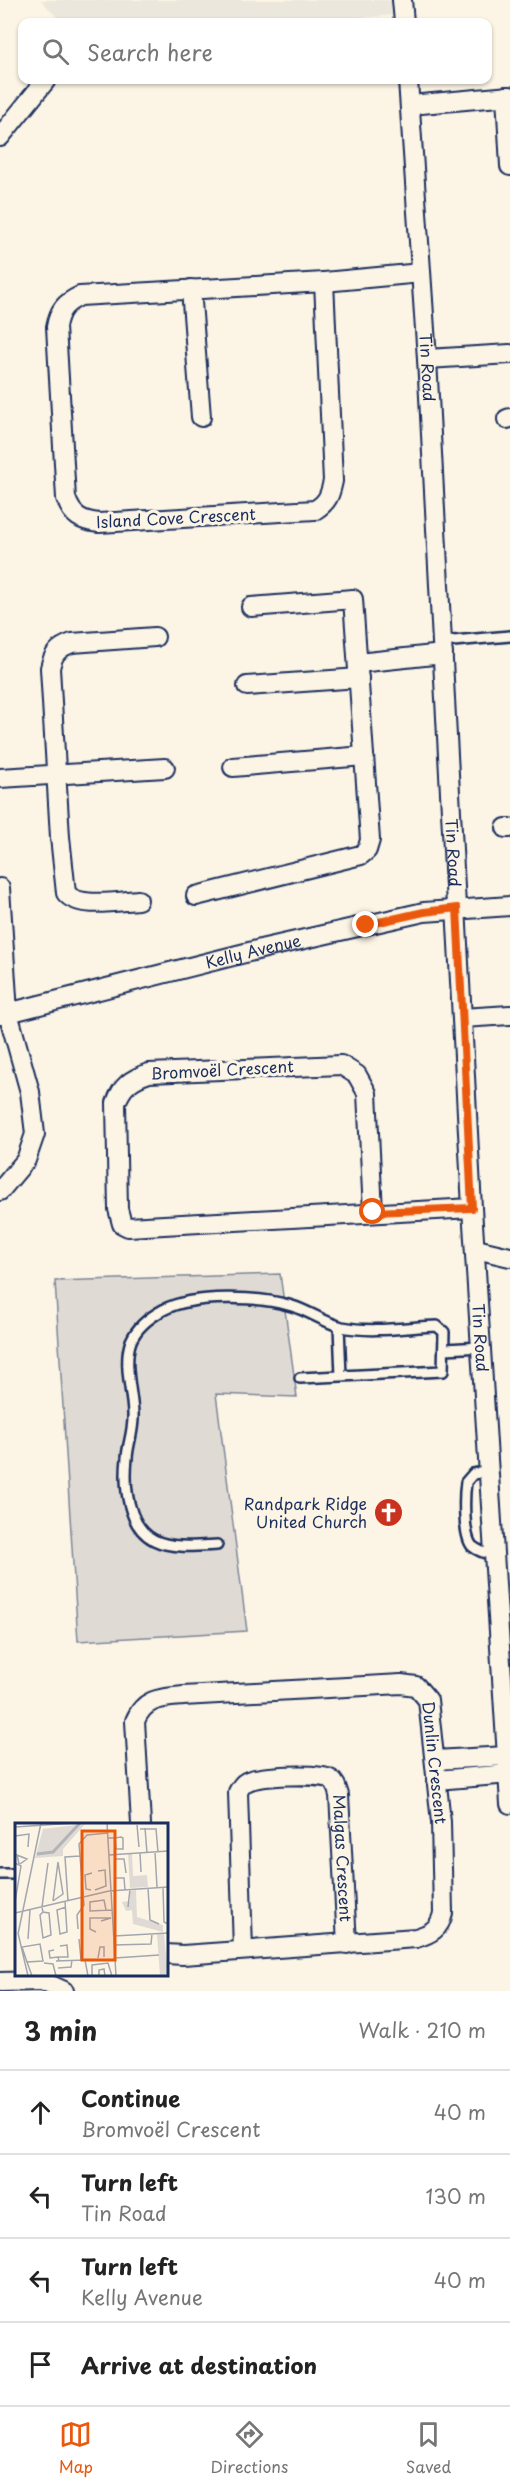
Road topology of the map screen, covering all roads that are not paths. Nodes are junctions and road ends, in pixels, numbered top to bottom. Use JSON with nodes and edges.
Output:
{"nodes":[{"id":1,"x":402,"y":0,"type":"edge"},
{"id":2,"x":404,"y":18,"type":"edge"},
{"id":3,"x":43,"y":84,"type":"edge"},
{"id":4,"x":408,"y":84,"type":"edge"},
{"id":5,"x":508,"y":96,"type":"edge"},
{"id":6,"x":410,"y":105,"type":"junction"},
{"id":7,"x":0,"y":137,"type":"edge"},
{"id":8,"x":510,"y":166,"type":"edge"},
{"id":9,"x":421,"y":273,"type":"junction"},
{"id":10,"x":324,"y":282,"type":"junction"},
{"id":11,"x":191,"y":289,"type":"junction"},
{"id":12,"x":510,"y":354,"type":"edge"},
{"id":13,"x":427,"y":359,"type":"junction"},
{"id":14,"x":201,"y":417,"type":"dead end"},
{"id":15,"x":251,"y":607,"type":"dead end"},
{"id":16,"x":510,"y":636,"type":"edge"},
{"id":17,"x":155,"y":637,"type":"dead end"},
{"id":18,"x":442,"y":648,"type":"junction"},
{"id":19,"x":358,"y":671,"type":"junction"},
{"id":20,"x":247,"y":686,"type":"dead end"},
{"id":21,"x":364,"y":756,"type":"junction"},
{"id":22,"x":232,"y":767,"type":"dead end"},
{"id":23,"x":165,"y":768,"type":"dead end"},
{"id":24,"x":56,"y":776,"type":"junction"},
{"id":25,"x":0,"y":778,"type":"edge"},
{"id":26,"x":0,"y":888,"type":"edge"},
{"id":27,"x":196,"y":896,"type":"dead end"},
{"id":28,"x":138,"y":900,"type":"dead end"},
{"id":29,"x":510,"y":906,"type":"edge"},
{"id":30,"x":457,"y":908,"type":"junction"},
{"id":31,"x":4,"y":1014,"type":"edge"},
{"id":32,"x":510,"y":1015,"type":"edge"},
{"id":33,"x":462,"y":1018,"type":"junction"},
{"id":34,"x":0,"y":1191,"type":"edge"},
{"id":35,"x":472,"y":1208,"type":"junction"},
{"id":36,"x":373,"y":1212,"type":"junction"},
{"id":37,"x":476,"y":1249,"type":"junction"},
{"id":38,"x":510,"y":1257,"type":"edge"},
{"id":39,"x":339,"y":1326,"type":"junction"},
{"id":40,"x":482,"y":1347,"type":"junction"},
{"id":41,"x":445,"y":1349,"type":"junction"},
{"id":42,"x":341,"y":1376,"type":"junction"},
{"id":43,"x":300,"y":1378,"type":"dead end"},
{"id":44,"x":490,"y":1471,"type":"junction"},
{"id":45,"x":217,"y":1545,"type":"dead end"},
{"id":46,"x":495,"y":1555,"type":"junction"},
{"id":47,"x":504,"y":1618,"type":"edge"},
{"id":48,"x":435,"y":1760,"type":"junction"},
{"id":49,"x":509,"y":1766,"type":"edge"},
{"id":50,"x":436,"y":1780,"type":"junction"},
{"id":51,"x":510,"y":1804,"type":"edge"},
{"id":52,"x":141,"y":1823,"type":"edge"},
{"id":53,"x":347,"y":1944,"type":"junction"},
{"id":54,"x":243,"y":1950,"type":"junction"},
{"id":55,"x":168,"y":1954,"type":"edge"},
{"id":56,"x":0,"y":1982,"type":"edge"},
{"id":57,"x":64,"y":1991,"type":"edge"}],
"edges":[{"from":1,"to":2,"type":"street"},
{"from":3,"to":7,"type":"street"},
{"from":4,"to":6,"type":"street","name":"Tin Road"},
{"from":5,"to":6,"type":"street"},
{"from":5,"to":8,"type":"street"},
{"from":6,"to":9,"type":"street","name":"Tin Road"},
{"from":9,"to":10,"type":"street","name":"Island Cove Crescent"},
{"from":9,"to":13,"type":"street","name":"Tin Road"},
{"from":10,"to":11,"type":"street","name":"Island Cove Crescent"},
{"from":10,"to":11,"type":"street","name":"Island Cove Crescent"},
{"from":11,"to":14,"type":"street"},
{"from":12,"to":13,"type":"street"},
{"from":13,"to":18,"type":"street","name":"Tin Road"},
{"from":15,"to":19,"type":"street"},
{"from":16,"to":18,"type":"lane"},
{"from":17,"to":24,"type":"street"},
{"from":18,"to":19,"type":"street"},
{"from":18,"to":30,"type":"street","name":"Tin Road"},
{"from":19,"to":20,"type":"street"},
{"from":19,"to":21,"type":"street"},
{"from":21,"to":22,"type":"street"},
{"from":21,"to":27,"type":"street"},
{"from":23,"to":24,"type":"street"},
{"from":24,"to":25,"type":"street"},
{"from":24,"to":28,"type":"street"},
{"from":26,"to":31,"type":"street"},
{"from":29,"to":30,"type":"street","name":"Kelly Avenue"},
{"from":30,"to":31,"type":"street","name":"Kelly Avenue"},
{"from":30,"to":33,"type":"street","name":"Tin Road"},
{"from":31,"to":34,"type":"street"},
{"from":32,"to":33,"type":"street"},
{"from":33,"to":35,"type":"street","name":"Tin Road"},
{"from":35,"to":36,"type":"street","name":"Bromvoël Crescent"},
{"from":35,"to":37,"type":"street","name":"Tin Road"},
{"from":36,"to":36,"type":"street","name":"Bromvoël Crescent"},
{"from":37,"to":38,"type":"street"},
{"from":37,"to":40,"type":"street","name":"Tin Road"},
{"from":39,"to":41,"type":"lane"},
{"from":39,"to":42,"type":"lane"},
{"from":39,"to":45,"type":"lane"},
{"from":40,"to":41,"type":"lane"},
{"from":40,"to":44,"type":"street","name":"Tin Road"},
{"from":41,"to":42,"type":"lane"},
{"from":42,"to":43,"type":"lane"},
{"from":44,"to":46,"type":"street","name":"Tin Road"},
{"from":44,"to":46,"type":"lane"},
{"from":46,"to":47,"type":"street","name":"Tin Road"},
{"from":47,"to":49,"type":"street","name":"Tin Road"},
{"from":48,"to":49,"type":"street"},
{"from":48,"to":50,"type":"street","name":"Dunlin Crescent"},
{"from":48,"to":52,"type":"street","name":"Dunlin Crescent"},
{"from":49,"to":50,"type":"street"},
{"from":49,"to":51,"type":"street","name":"Tin Road"},
{"from":50,"to":53,"type":"street","name":"Dunlin Crescent"},
{"from":53,"to":54,"type":"street","name":"Dunlin Crescent"},
{"from":53,"to":54,"type":"street","name":"Malgas Crescent"},
{"from":54,"to":55,"type":"street","name":"Dunlin Crescent"},
{"from":56,"to":57,"type":"street"}]}
